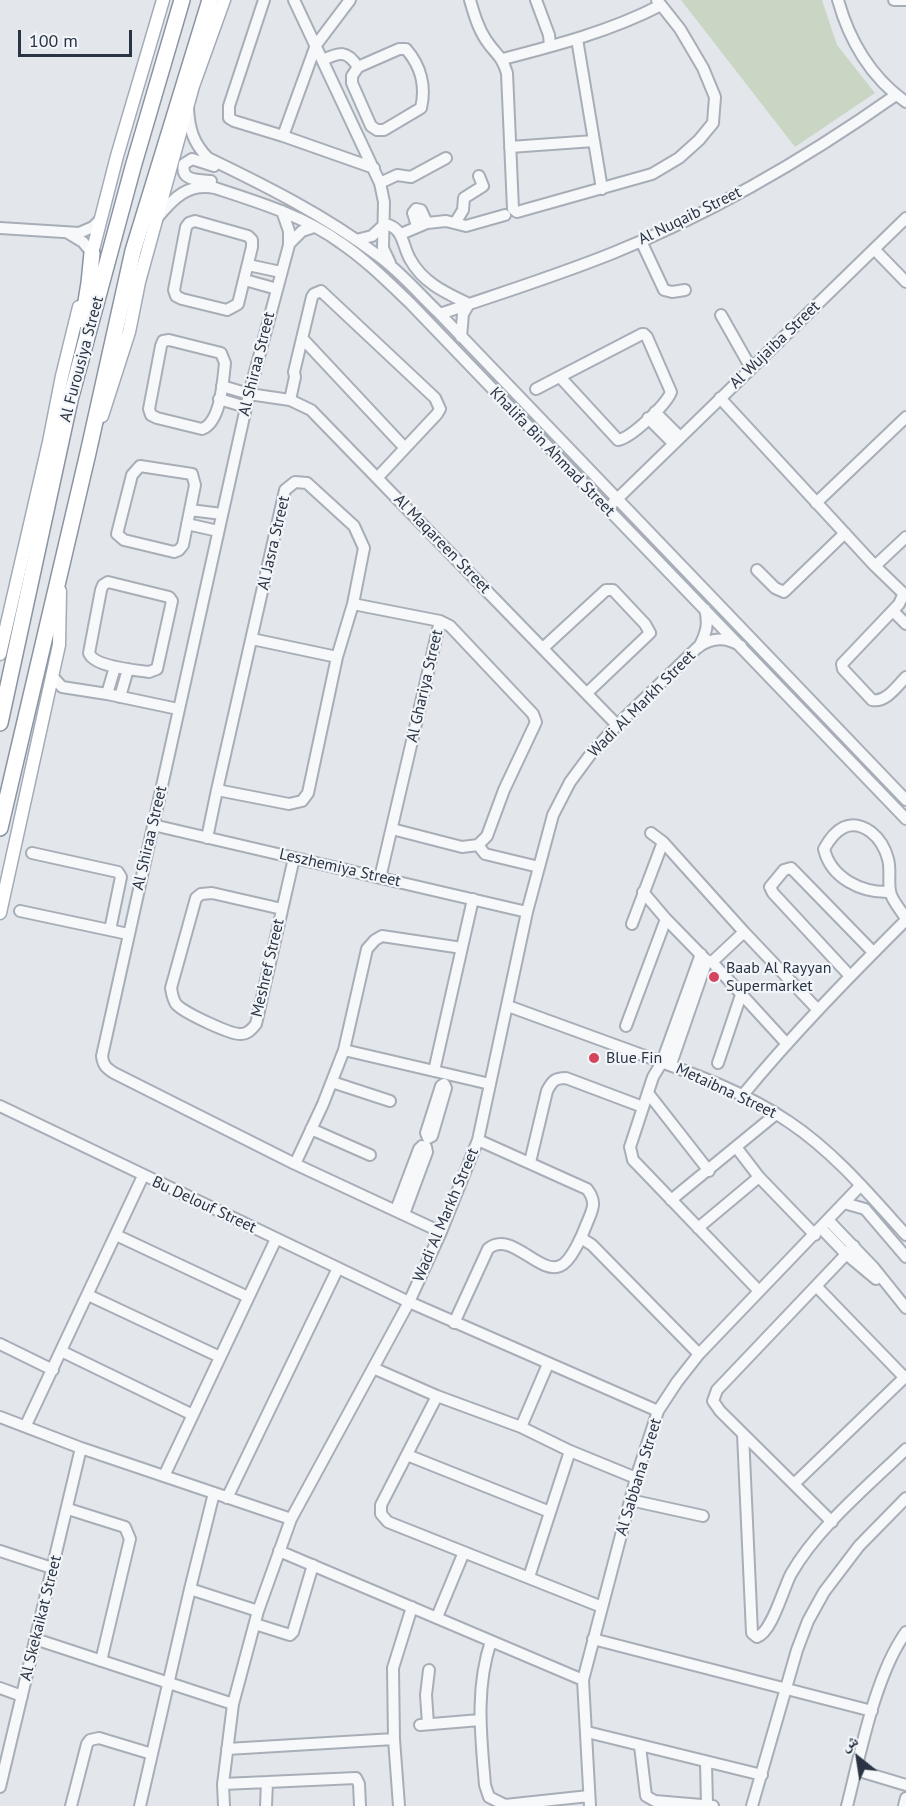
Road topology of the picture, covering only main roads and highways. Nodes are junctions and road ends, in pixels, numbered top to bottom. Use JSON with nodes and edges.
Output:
{"nodes":[{"id":1,"x":163,"y":0,"type":"edge"},
{"id":2,"x":182,"y":0,"type":"edge"},
{"id":3,"x":210,"y":0,"type":"edge"},
{"id":4,"x":224,"y":0,"type":"edge"},
{"id":5,"x":92,"y":253,"type":"junction"},
{"id":6,"x":70,"y":400,"type":"junction"},
{"id":7,"x":88,"y":453,"type":"junction"},
{"id":8,"x":60,"y":567,"type":"junction"},
{"id":9,"x":0,"y":654,"type":"edge"},
{"id":10,"x":0,"y":723,"type":"edge"},
{"id":11,"x":0,"y":828,"type":"edge"},
{"id":12,"x":0,"y":914,"type":"edge"}],
"edges":[{"from":1,"to":5,"type":"main road","name":"Al Furousiya Street"},
{"from":2,"to":6,"type":"highway","name":"Al Furousiya Street"},
{"from":3,"to":7,"type":"highway","name":"Al Furousiya Street"},
{"from":4,"to":7,"type":"main road","name":"Al Furousiya Street"},
{"from":5,"to":6,"type":"highway"},
{"from":5,"to":9,"type":"main road","name":"Al Furousiya Street"},
{"from":6,"to":10,"type":"highway","name":"Al Furousiya Street"},
{"from":7,"to":8,"type":"highway","name":"Al Furousiya Street"},
{"from":8,"to":11,"type":"highway","name":"Al Furousiya Street"},
{"from":8,"to":12,"type":"main road","name":"Al Furousiya Street"}]}
